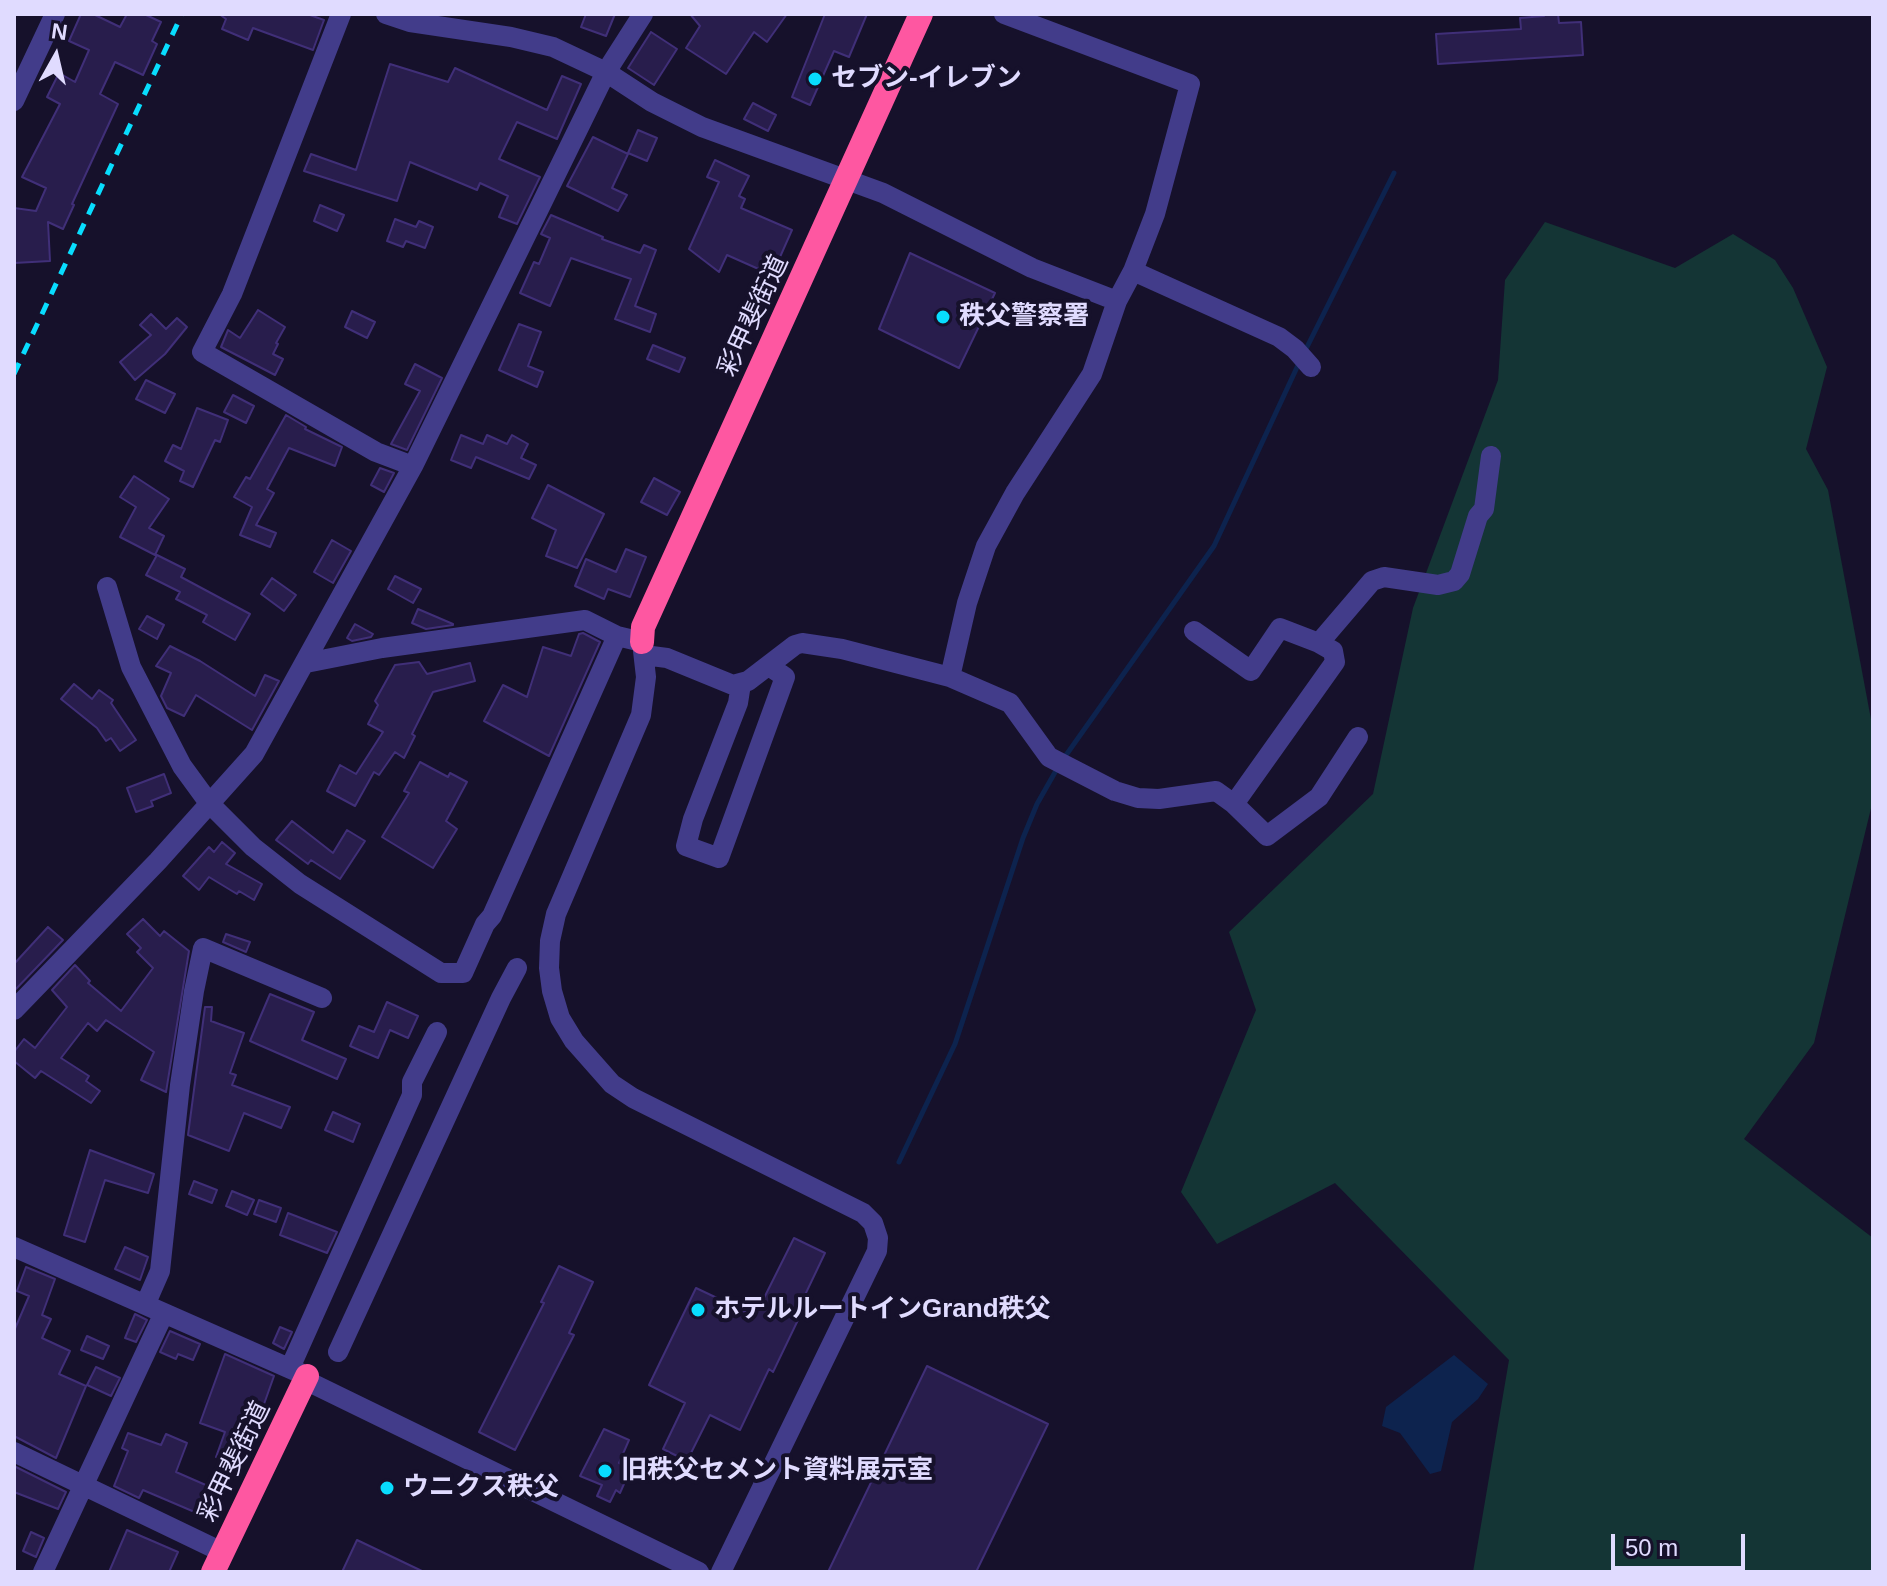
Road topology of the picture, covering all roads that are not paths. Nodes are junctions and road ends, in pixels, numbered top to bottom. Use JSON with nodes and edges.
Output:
{"nodes":[{"id":1,"x":55,"y":14,"type":"edge"},
{"id":2,"x":341,"y":14,"type":"edge"},
{"id":3,"x":386,"y":14,"type":"edge"},
{"id":4,"x":643,"y":14,"type":"edge"},
{"id":5,"x":921,"y":14,"type":"edge"},
{"id":6,"x":1004,"y":14,"type":"edge"},
{"id":7,"x":606,"y":72,"type":"junction"},
{"id":8,"x":14,"y":101,"type":"edge"},
{"id":9,"x":847,"y":179,"type":"junction"},
{"id":10,"x":1133,"y":271,"type":"junction"},
{"id":11,"x":1117,"y":301,"type":"junction"},
{"id":12,"x":1311,"y":367,"type":"dead end"},
{"id":13,"x":1491,"y":456,"type":"dead end"},
{"id":14,"x":413,"y":466,"type":"junction"},
{"id":15,"x":107,"y":587,"type":"dead end"},
{"id":16,"x":1194,"y":631,"type":"dead end"},
{"id":17,"x":617,"y":636,"type":"junction"},
{"id":18,"x":1319,"y":643,"type":"junction"},
{"id":19,"x":643,"y":648,"type":"junction"},
{"id":20,"x":306,"y":663,"type":"junction"},
{"id":21,"x":769,"y":666,"type":"junction"},
{"id":22,"x":950,"y":677,"type":"junction"},
{"id":23,"x":741,"y":684,"type":"junction"},
{"id":24,"x":1358,"y":737,"type":"dead end"},
{"id":25,"x":209,"y":803,"type":"junction"},
{"id":26,"x":1234,"y":804,"type":"junction"},
{"id":27,"x":517,"y":968,"type":"dead end"},
{"id":28,"x":322,"y":998,"type":"dead end"},
{"id":29,"x":14,"y":1010,"type":"edge"},
{"id":30,"x":437,"y":1032,"type":"dead end"},
{"id":31,"x":14,"y":1247,"type":"edge"},
{"id":32,"x":155,"y":1308,"type":"junction"},
{"id":33,"x":338,"y":1352,"type":"dead end"},
{"id":34,"x":301,"y":1375,"type":"junction"},
{"id":35,"x":14,"y":1452,"type":"edge"},
{"id":36,"x":85,"y":1484,"type":"junction"},
{"id":37,"x":218,"y":1562,"type":"edge"},
{"id":38,"x":43,"y":1572,"type":"edge"},
{"id":39,"x":699,"y":1572,"type":"edge"},
{"id":40,"x":721,"y":1572,"type":"edge"}],
"edges":[{"from":1,"to":8,"type":"street"},
{"from":2,"to":14,"type":"street"},
{"from":3,"to":7,"type":"street"},
{"from":4,"to":7,"type":"street"},
{"from":5,"to":9,"type":"highway","name":"彩甲斐街道"},
{"from":6,"to":10,"type":"street"},
{"from":7,"to":9,"type":"street"},
{"from":7,"to":14,"type":"street"},
{"from":9,"to":11,"type":"street"},
{"from":9,"to":19,"type":"highway","name":"彩甲斐街道"},
{"from":10,"to":11,"type":"street"},
{"from":10,"to":12,"type":"street"},
{"from":11,"to":22,"type":"street"},
{"from":13,"to":18,"type":"street"},
{"from":14,"to":20,"type":"street"},
{"from":15,"to":25,"type":"street"},
{"from":16,"to":18,"type":"street"},
{"from":17,"to":19,"type":"street"},
{"from":17,"to":20,"type":"street"},
{"from":17,"to":25,"type":"street"},
{"from":18,"to":26,"type":"street"},
{"from":19,"to":23,"type":"street"},
{"from":19,"to":40,"type":"street"},
{"from":20,"to":25,"type":"street"},
{"from":21,"to":22,"type":"street"},
{"from":21,"to":23,"type":"street"},
{"from":21,"to":23,"type":"street"},
{"from":22,"to":26,"type":"street"},
{"from":24,"to":26,"type":"street"},
{"from":25,"to":29,"type":"street"},
{"from":27,"to":33,"type":"street"},
{"from":28,"to":32,"type":"street"},
{"from":30,"to":34,"type":"street"},
{"from":31,"to":32,"type":"street"},
{"from":32,"to":34,"type":"street"},
{"from":32,"to":36,"type":"street"},
{"from":34,"to":37,"type":"highway","name":"彩甲斐街道"},
{"from":34,"to":39,"type":"street"},
{"from":35,"to":36,"type":"street"},
{"from":36,"to":37,"type":"street"},
{"from":36,"to":38,"type":"street"}]}
